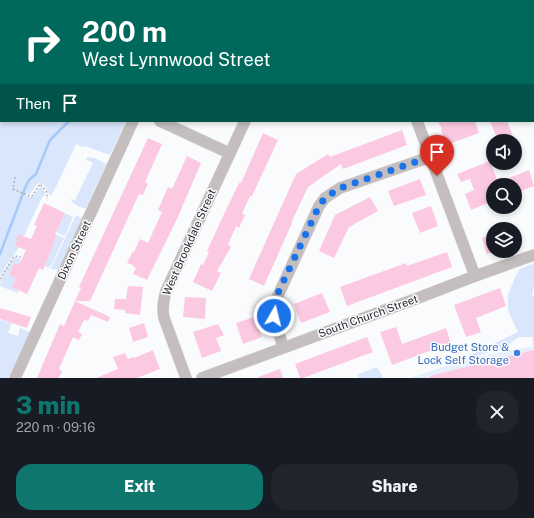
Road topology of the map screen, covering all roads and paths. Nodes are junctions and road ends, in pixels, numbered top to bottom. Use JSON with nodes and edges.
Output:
{"nodes":[{"id":1,"x":133,"y":122,"type":"edge"},
{"id":2,"x":162,"y":122,"type":"edge"},
{"id":3,"x":244,"y":122,"type":"edge"},
{"id":4,"x":417,"y":122,"type":"edge"},
{"id":5,"x":229,"y":153,"type":"junction"},
{"id":6,"x":430,"y":157,"type":"junction"},
{"id":7,"x":15,"y":177,"type":"dead end"},
{"id":8,"x":47,"y":199,"type":"dead end"},
{"id":9,"x":534,"y":255,"type":"edge"},
{"id":10,"x":21,"y":258,"type":"dead end"},
{"id":11,"x":475,"y":276,"type":"junction"},
{"id":12,"x":0,"y":279,"type":"edge"},
{"id":13,"x":283,"y":347,"type":"junction"},
{"id":14,"x":15,"y":378,"type":"edge"},
{"id":15,"x":186,"y":378,"type":"edge"},
{"id":16,"x":202,"y":378,"type":"edge"}],
"edges":[{"from":1,"to":14,"type":"street","name":"Dixon Street"},
{"from":2,"to":5,"type":"street"},
{"from":3,"to":5,"type":"street","name":"West Brookdale Street"},
{"from":4,"to":6,"type":"street"},
{"from":5,"to":15,"type":"street","name":"West Brookdale Street"},
{"from":6,"to":11,"type":"street"},
{"from":6,"to":13,"type":"street"},
{"from":7,"to":8,"type":"path"},
{"from":9,"to":11,"type":"street","name":"South Church Street"},
{"from":10,"to":12,"type":"path"},
{"from":11,"to":13,"type":"street","name":"South Church Street"},
{"from":13,"to":16,"type":"street","name":"South Church Street"}]}
